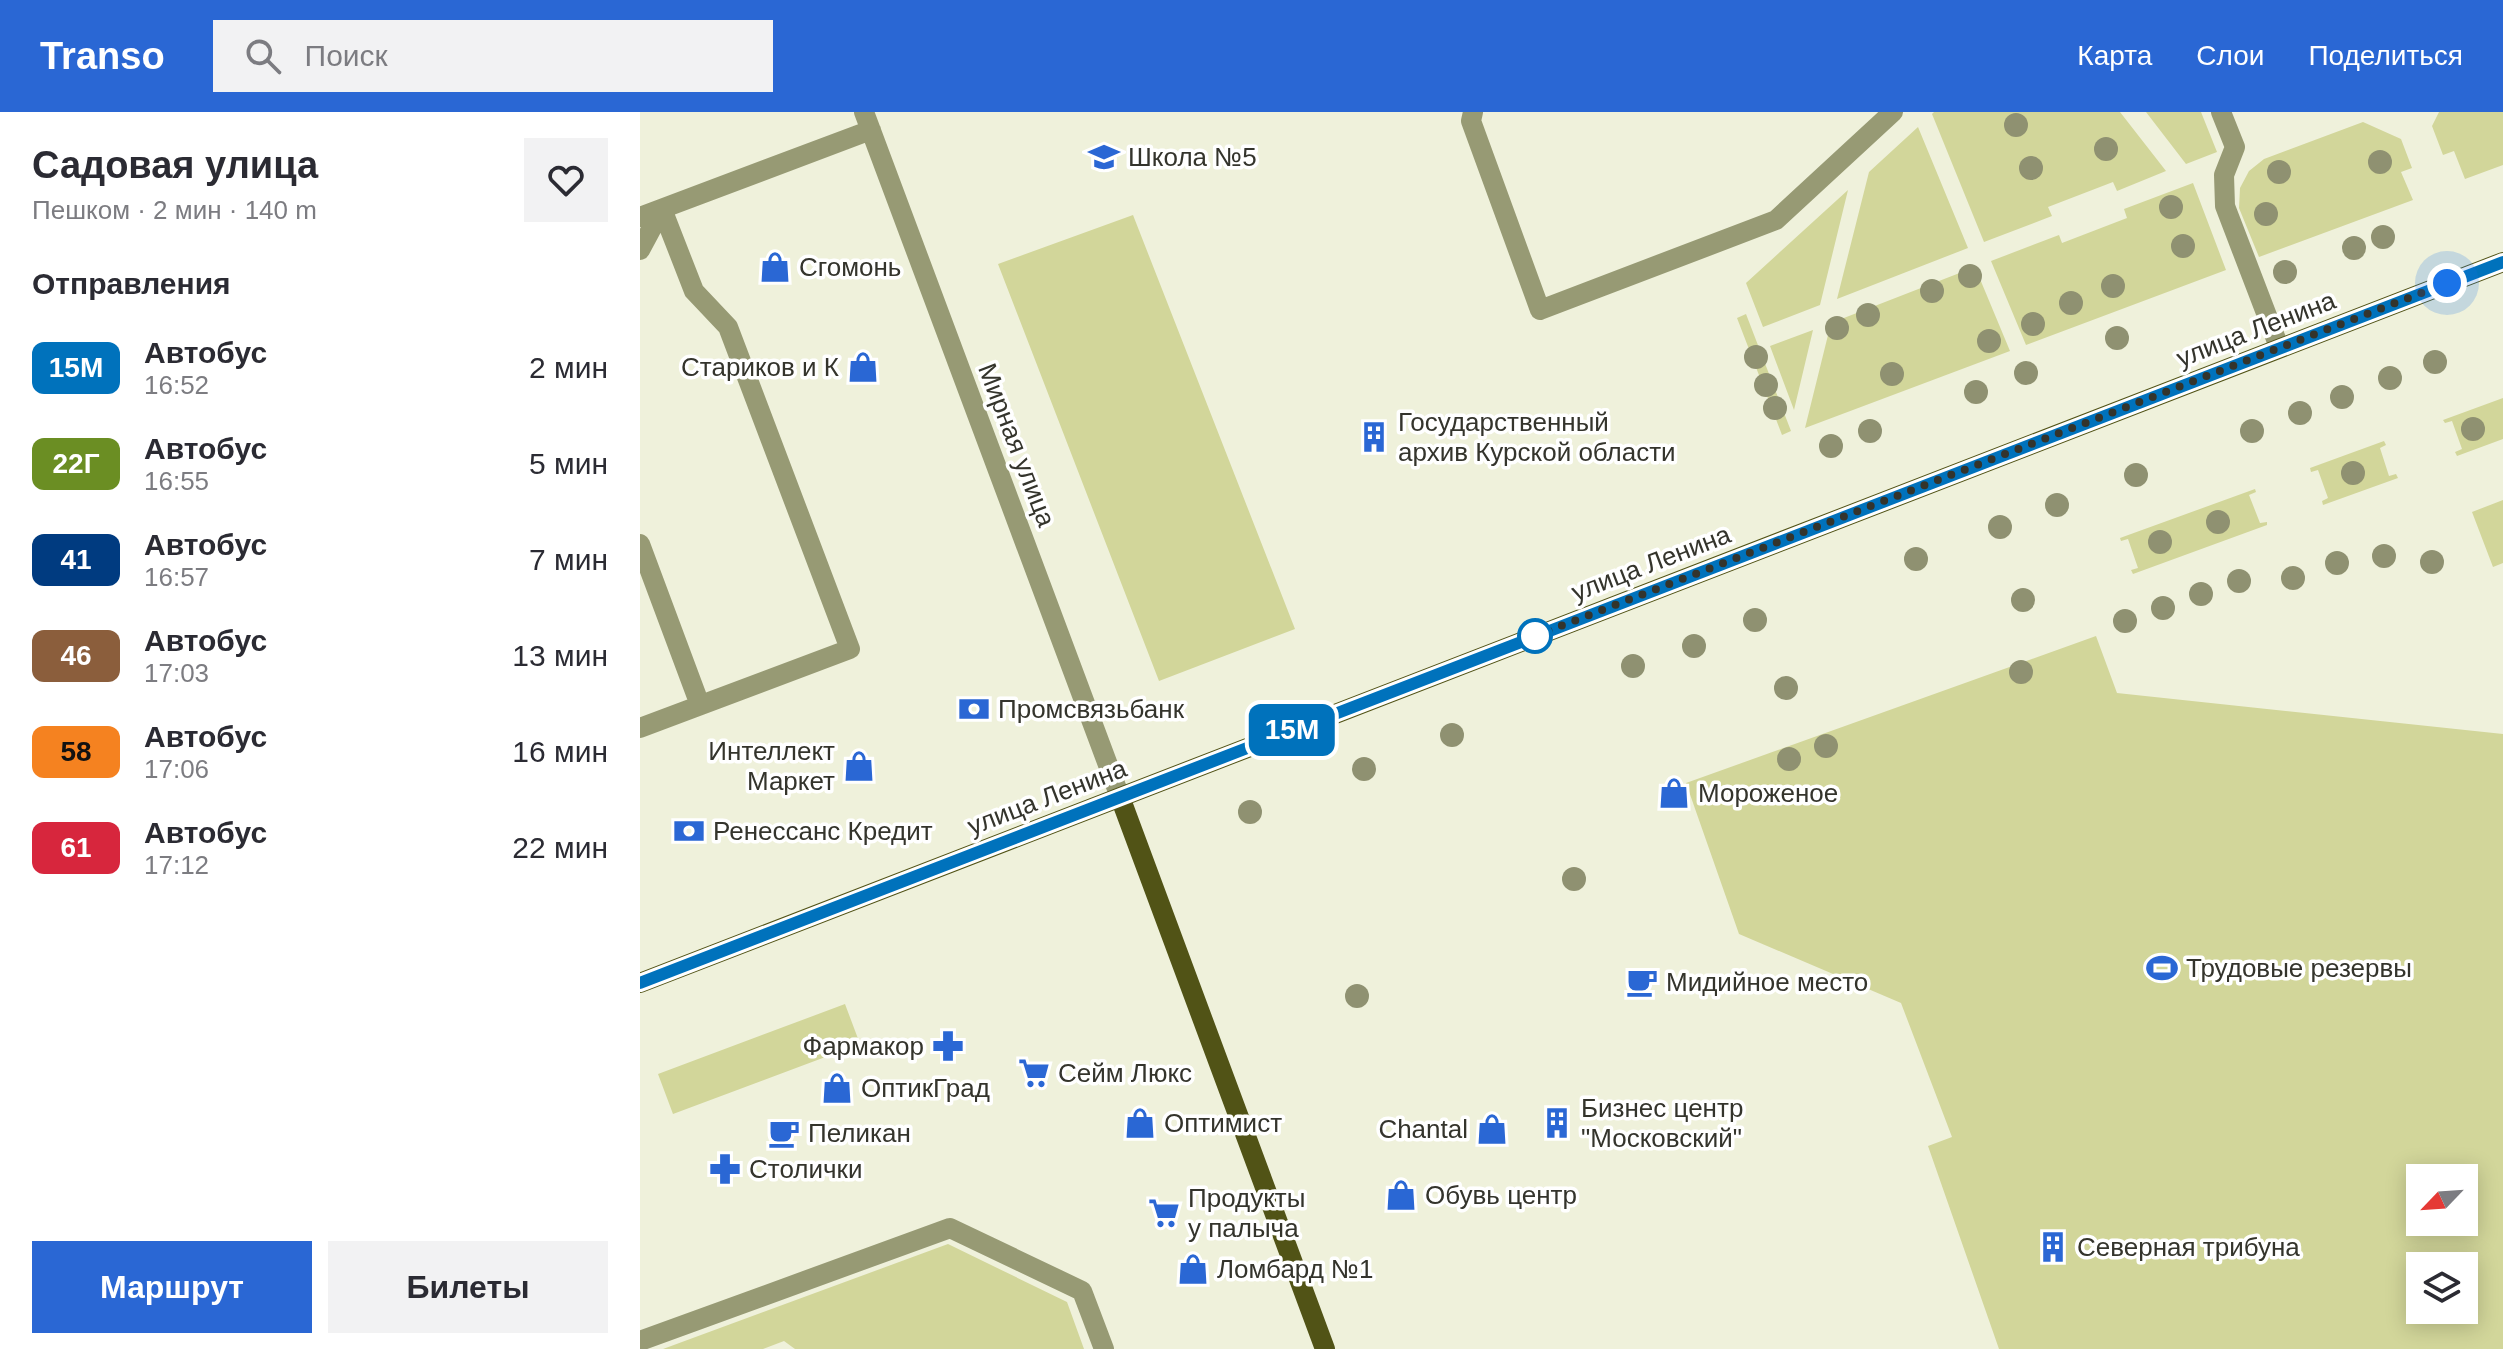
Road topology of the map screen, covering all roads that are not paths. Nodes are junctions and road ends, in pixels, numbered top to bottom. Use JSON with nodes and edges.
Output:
{"nodes":[{"id":1,"x":1473,"y":112,"type":"edge"},
{"id":2,"x":1893,"y":112,"type":"edge"},
{"id":3,"x":2221,"y":112,"type":"edge"},
{"id":4,"x":868,"y":121,"type":"edge"},
{"id":5,"x":662,"y":209,"type":"junction"},
{"id":6,"x":640,"y":217,"type":"edge"},
{"id":7,"x":640,"y":250,"type":"edge"},
{"id":8,"x":2503,"y":262,"type":"edge"},
{"id":9,"x":2279,"y":347,"type":"junction"},
{"id":10,"x":640,"y":544,"type":"edge"},
{"id":11,"x":700,"y":705,"type":"junction"},
{"id":12,"x":640,"y":728,"type":"edge"},
{"id":13,"x":1120,"y":797,"type":"junction"},
{"id":14,"x":640,"y":983,"type":"edge"},
{"id":15,"x":640,"y":1341,"type":"edge"},
{"id":16,"x":1104,"y":1349,"type":"edge"},
{"id":17,"x":1325,"y":1349,"type":"edge"}],
"edges":[{"from":1,"to":2,"type":"street"},
{"from":3,"to":9,"type":"street"},
{"from":4,"to":5,"type":"street"},
{"from":4,"to":13,"type":"street","name":"Мирная улица"},
{"from":5,"to":6,"type":"street"},
{"from":5,"to":7,"type":"street"},
{"from":5,"to":11,"type":"street"},
{"from":8,"to":9,"type":"main road","name":"улица Ленина"},
{"from":9,"to":13,"type":"main road","name":"улица Ленина"},
{"from":10,"to":11,"type":"street"},
{"from":11,"to":12,"type":"street"},
{"from":13,"to":14,"type":"main road","name":"улица Ленина"},
{"from":13,"to":17,"type":"main road"},
{"from":15,"to":16,"type":"street"}]}
